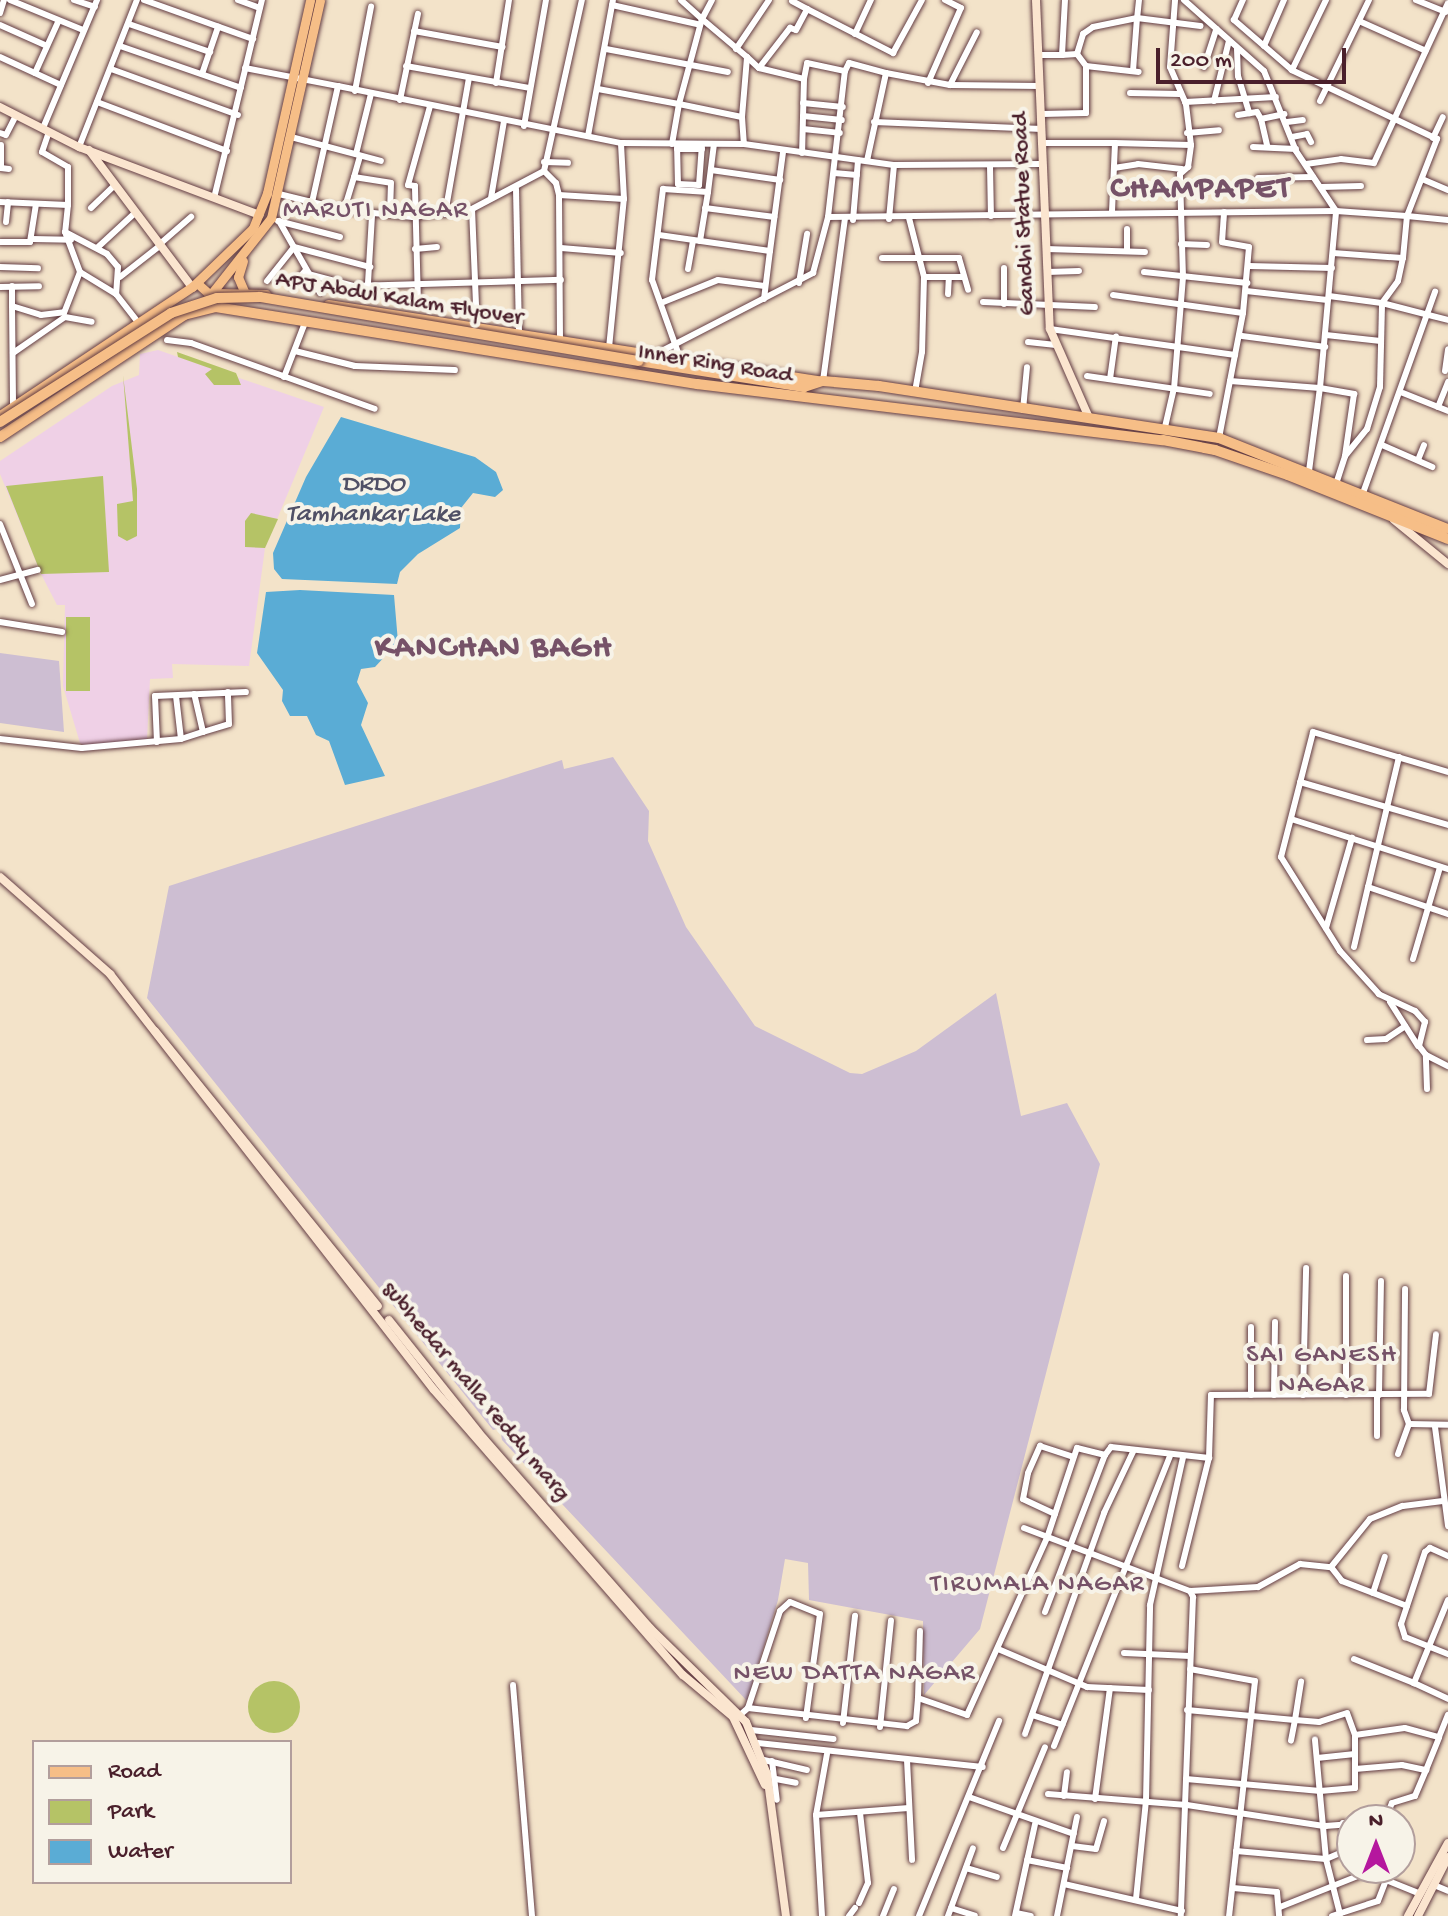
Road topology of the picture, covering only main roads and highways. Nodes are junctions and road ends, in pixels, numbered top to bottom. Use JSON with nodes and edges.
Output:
{"nodes":[{"id":1,"x":310,"y":0,"type":"edge"},
{"id":2,"x":320,"y":0,"type":"edge"},
{"id":3,"x":1036,"y":0,"type":"edge"},
{"id":4,"x":299,"y":77,"type":"junction"},
{"id":5,"x":0,"y":107,"type":"edge"},
{"id":6,"x":84,"y":148,"type":"junction"},
{"id":7,"x":270,"y":218,"type":"junction"},
{"id":8,"x":246,"y":254,"type":"junction"},
{"id":9,"x":195,"y":285,"type":"junction"},
{"id":10,"x":244,"y":291,"type":"junction"},
{"id":11,"x":212,"y":293,"type":"junction"},
{"id":12,"x":204,"y":308,"type":"junction"},
{"id":13,"x":427,"y":319,"type":"junction"},
{"id":14,"x":441,"y":322,"type":"junction"},
{"id":15,"x":425,"y":337,"type":"junction"},
{"id":16,"x":438,"y":340,"type":"junction"},
{"id":17,"x":823,"y":381,"type":"junction"},
{"id":18,"x":0,"y":415,"type":"edge"},
{"id":19,"x":1089,"y":418,"type":"junction"},
{"id":20,"x":0,"y":422,"type":"edge"},
{"id":21,"x":0,"y":437,"type":"edge"},
{"id":22,"x":1390,"y":517,"type":"junction"},
{"id":23,"x":1448,"y":529,"type":"edge"},
{"id":24,"x":1448,"y":539,"type":"edge"},
{"id":25,"x":1448,"y":564,"type":"edge"},
{"id":26,"x":0,"y":877,"type":"edge"},
{"id":27,"x":145,"y":1022,"type":"junction"},
{"id":28,"x":765,"y":1785,"type":"junction"},
{"id":29,"x":1448,"y":1843,"type":"edge"},
{"id":30,"x":1448,"y":1857,"type":"edge"},
{"id":31,"x":786,"y":1916,"type":"edge"},
{"id":32,"x":1408,"y":1916,"type":"edge"},
{"id":33,"x":1418,"y":1916,"type":"edge"}],
"edges":[{"from":1,"to":4,"type":"main road"},
{"from":2,"to":4,"type":"main road"},
{"from":3,"to":19,"type":"main road","name":"Gandhi Statue Road"},
{"from":4,"to":7,"type":"main road"},
{"from":4,"to":7,"type":"main road"},
{"from":5,"to":6,"type":"main road"},
{"from":6,"to":7,"type":"main road"},
{"from":6,"to":9,"type":"main road"},
{"from":7,"to":8,"type":"main road"},
{"from":7,"to":9,"type":"main road"},
{"from":8,"to":10,"type":"main road"},
{"from":8,"to":11,"type":"main road"},
{"from":9,"to":11,"type":"main road"},
{"from":9,"to":18,"type":"main road"},
{"from":10,"to":11,"type":"main road","name":"Inner Ring Road"},
{"from":10,"to":13,"type":"main road","name":"Inner Ring Road"},
{"from":11,"to":12,"type":"main road"},
{"from":12,"to":15,"type":"highway","name":"Inner Ring Road"},
{"from":12,"to":21,"type":"highway"},
{"from":13,"to":14,"type":"main road","name":"Inner Ring Road"},
{"from":13,"to":15,"type":"highway"},
{"from":14,"to":16,"type":"highway"},
{"from":14,"to":17,"type":"main road","name":"Inner Ring Road"},
{"from":15,"to":16,"type":"highway","name":"Inner Ring Road"},
{"from":16,"to":22,"type":"highway","name":"Inner Ring Road"},
{"from":17,"to":19,"type":"highway","name":"Inner Ring Road"},
{"from":17,"to":20,"type":"highway","name":"APJ Abdul Kalam Flyover","bridge":true},
{"from":19,"to":23,"type":"highway","name":"Inner Ring Road"},
{"from":22,"to":24,"type":"highway","name":"Inner Ring Road"},
{"from":22,"to":25,"type":"main road"},
{"from":26,"to":27,"type":"main road","name":"subhedar malla reddy marg"},
{"from":27,"to":28,"type":"main road","name":"subhedar malla reddy marg"},
{"from":27,"to":28,"type":"main road","name":"subhedar malla reddy marg"},
{"from":28,"to":31,"type":"main road","name":"subhedar malla reddy marg"},
{"from":29,"to":32,"type":"main road"},
{"from":30,"to":33,"type":"main road"}]}
